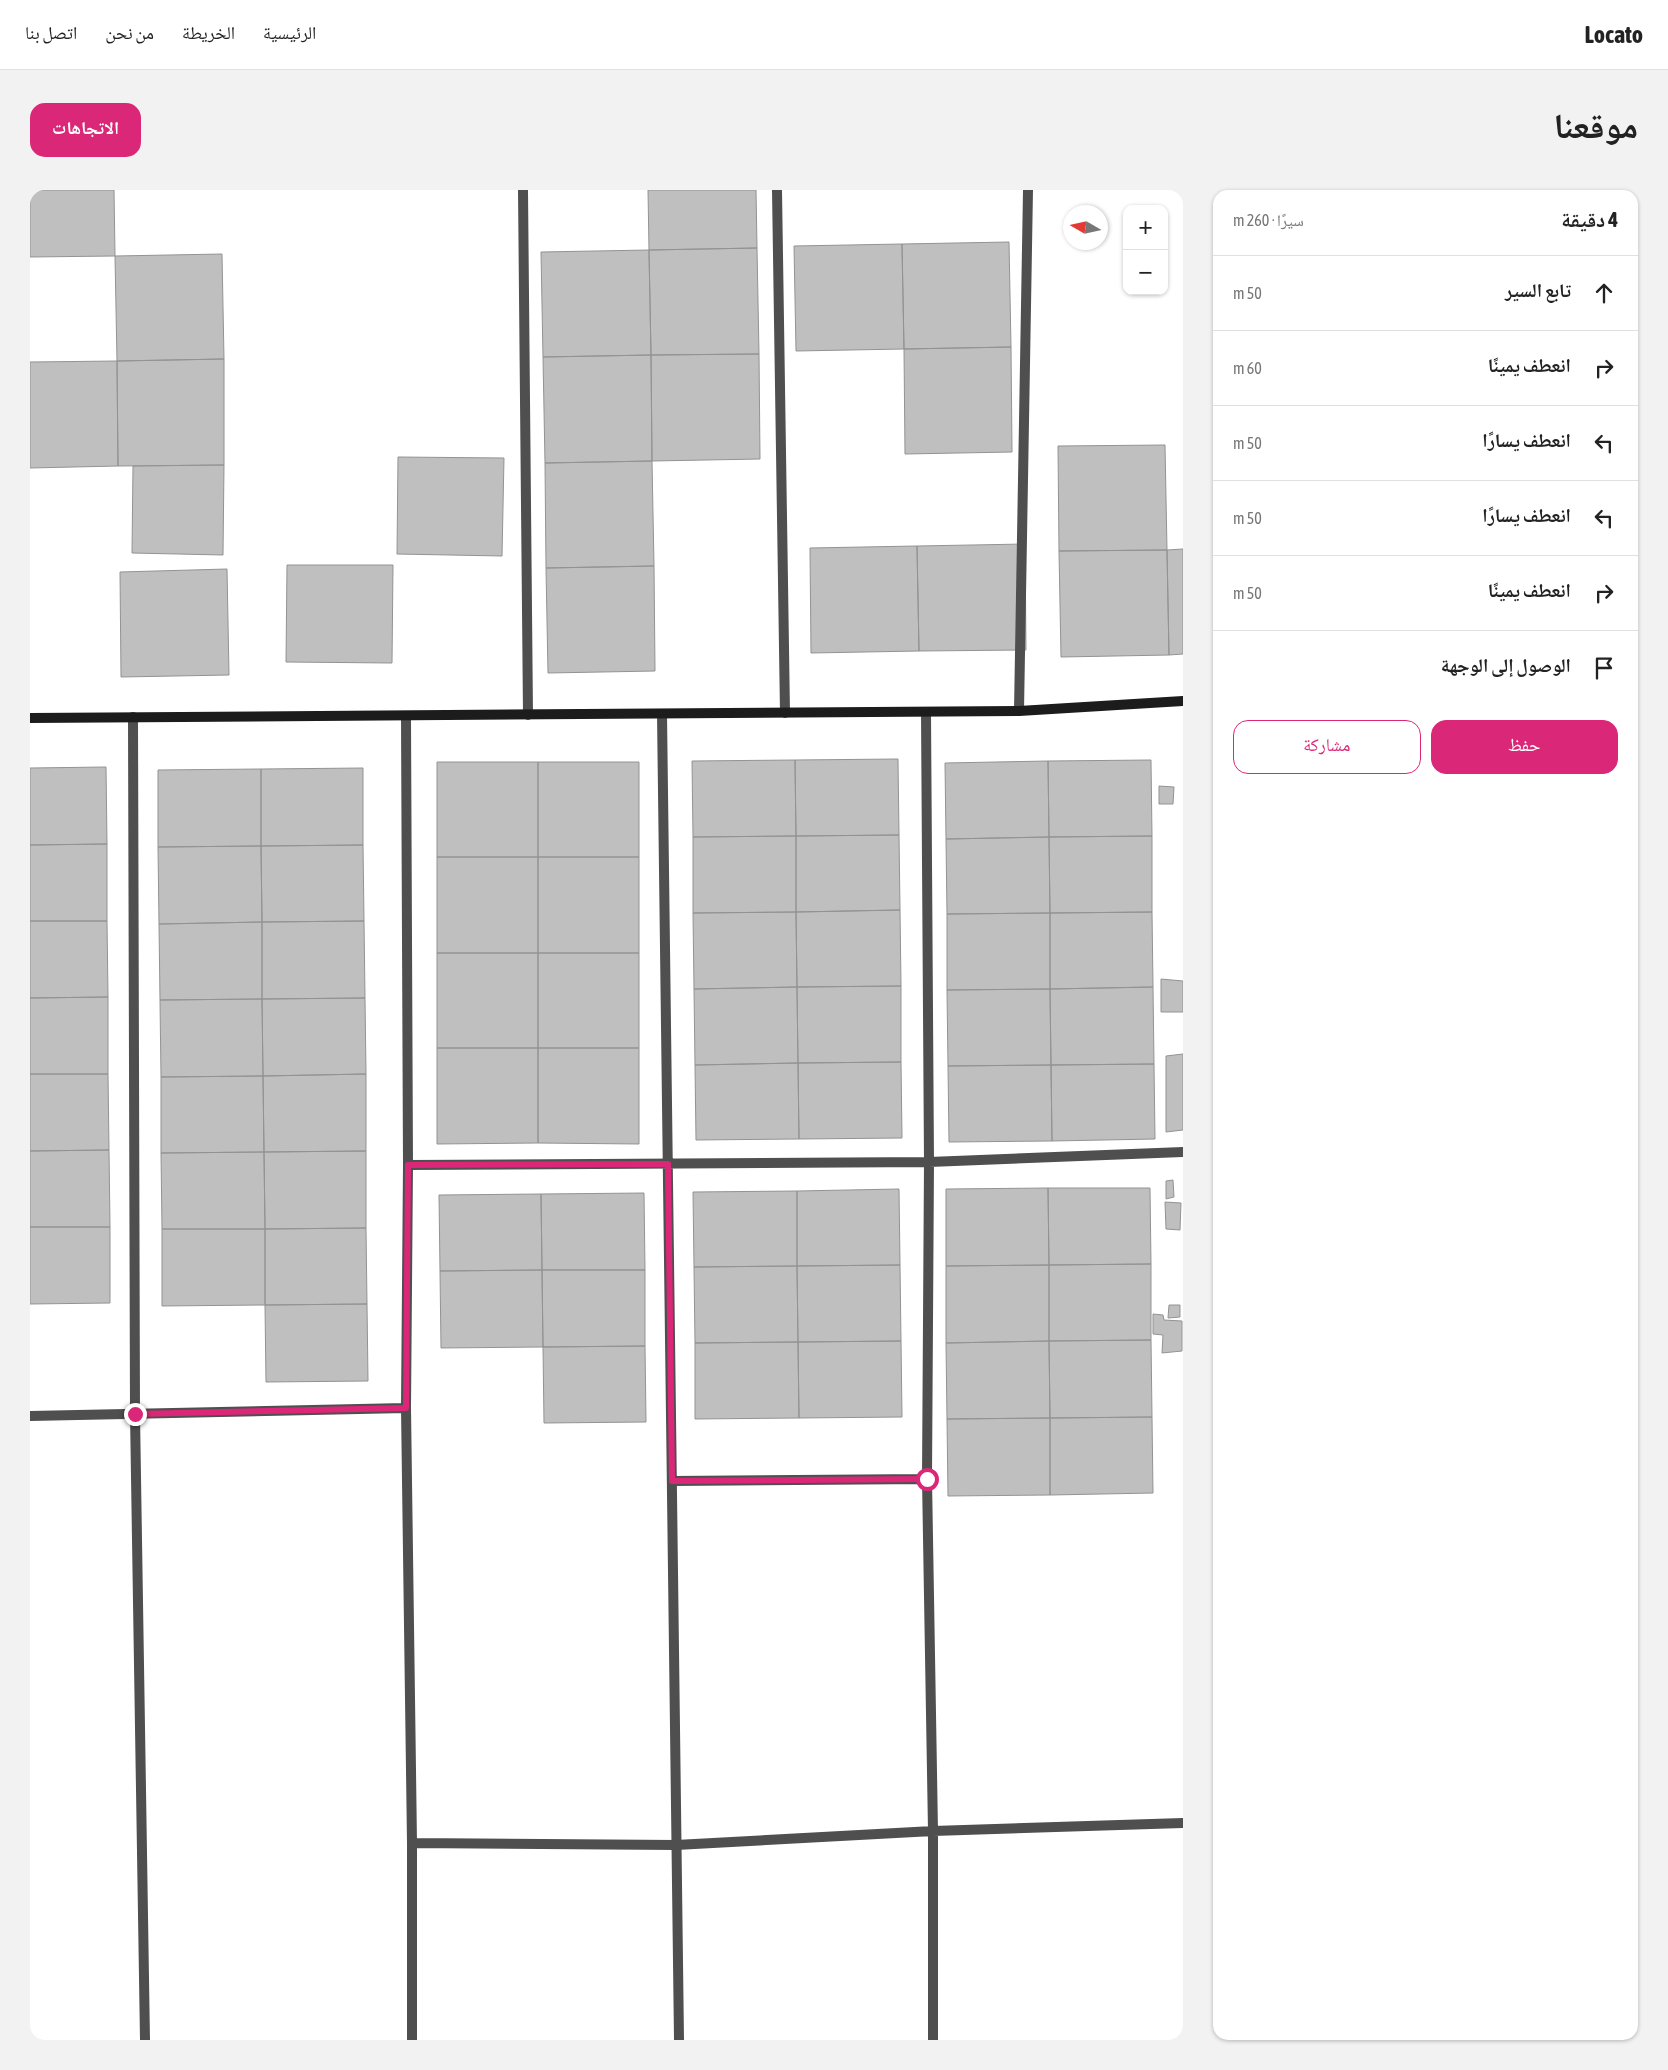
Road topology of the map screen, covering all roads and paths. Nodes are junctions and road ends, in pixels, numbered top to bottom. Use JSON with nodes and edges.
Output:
{"nodes":[{"id":1,"x":523,"y":190,"type":"edge"},
{"id":2,"x":776,"y":190,"type":"edge"},
{"id":3,"x":1028,"y":190,"type":"edge"},
{"id":4,"x":1183,"y":701,"type":"edge"},
{"id":5,"x":1019,"y":711,"type":"junction"},
{"id":6,"x":926,"y":712,"type":"junction"},
{"id":7,"x":784,"y":713,"type":"junction"},
{"id":8,"x":662,"y":714,"type":"junction"},
{"id":9,"x":528,"y":715,"type":"junction"},
{"id":10,"x":406,"y":716,"type":"junction"},
{"id":11,"x":133,"y":717,"type":"junction"},
{"id":12,"x":30,"y":718,"type":"edge"},
{"id":13,"x":1183,"y":1152,"type":"edge"},
{"id":14,"x":930,"y":1162,"type":"junction"},
{"id":15,"x":668,"y":1164,"type":"junction"},
{"id":16,"x":408,"y":1165,"type":"junction"},
{"id":17,"x":406,"y":1408,"type":"junction"},
{"id":18,"x":135,"y":1414,"type":"junction"},
{"id":19,"x":30,"y":1416,"type":"edge"},
{"id":20,"x":927,"y":1479,"type":"junction"},
{"id":21,"x":672,"y":1481,"type":"junction"},
{"id":22,"x":1183,"y":1823,"type":"edge"},
{"id":23,"x":933,"y":1831,"type":"junction"},
{"id":24,"x":412,"y":1844,"type":"junction"},
{"id":25,"x":676,"y":1845,"type":"junction"},
{"id":26,"x":145,"y":2040,"type":"edge"},
{"id":27,"x":412,"y":2040,"type":"edge"},
{"id":28,"x":679,"y":2040,"type":"edge"},
{"id":29,"x":933,"y":2040,"type":"edge"}],
"edges":[{"from":1,"to":9,"type":"street"},
{"from":2,"to":7,"type":"street"},
{"from":3,"to":5,"type":"street"},
{"from":4,"to":5,"type":"street"},
{"from":5,"to":6,"type":"street"},
{"from":6,"to":7,"type":"street"},
{"from":6,"to":14,"type":"street"},
{"from":7,"to":8,"type":"street"},
{"from":8,"to":9,"type":"street"},
{"from":8,"to":15,"type":"street"},
{"from":9,"to":10,"type":"street"},
{"from":10,"to":11,"type":"street"},
{"from":10,"to":16,"type":"street"},
{"from":11,"to":12,"type":"street"},
{"from":11,"to":18,"type":"street"},
{"from":13,"to":14,"type":"street"},
{"from":14,"to":15,"type":"street"},
{"from":14,"to":20,"type":"street"},
{"from":15,"to":16,"type":"street"},
{"from":15,"to":21,"type":"street"},
{"from":16,"to":17,"type":"street"},
{"from":17,"to":18,"type":"street"},
{"from":17,"to":24,"type":"street"},
{"from":18,"to":19,"type":"street"},
{"from":18,"to":26,"type":"street"},
{"from":20,"to":21,"type":"street"},
{"from":20,"to":23,"type":"street"},
{"from":21,"to":25,"type":"street"},
{"from":22,"to":23,"type":"street"},
{"from":23,"to":25,"type":"street"},
{"from":23,"to":29,"type":"street"},
{"from":24,"to":25,"type":"street"},
{"from":24,"to":27,"type":"street"},
{"from":25,"to":28,"type":"street"}]}
